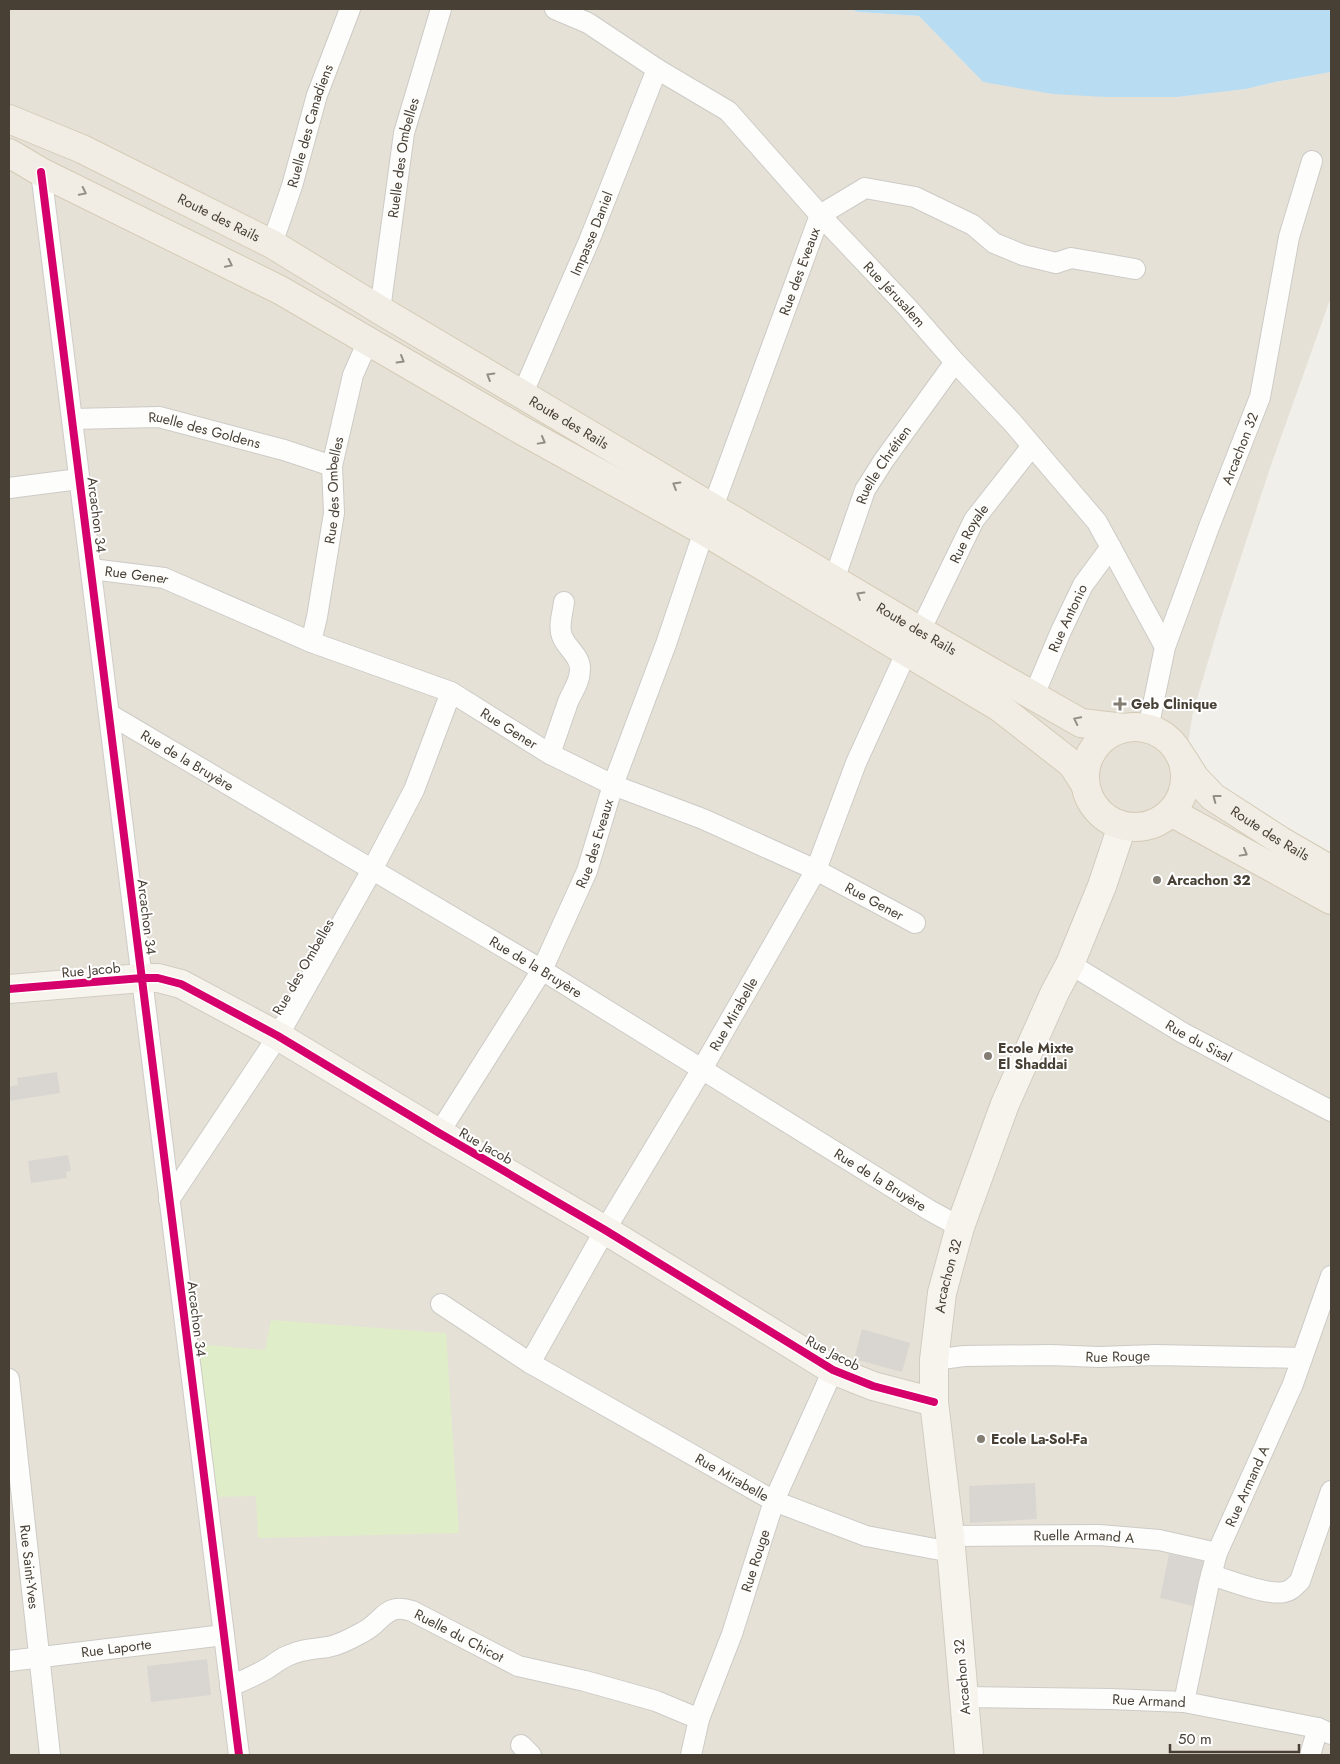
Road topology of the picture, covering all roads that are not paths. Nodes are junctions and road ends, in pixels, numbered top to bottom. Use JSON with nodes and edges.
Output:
{"nodes":[{"id":1,"x":350,"y":9,"type":"edge"},
{"id":2,"x":441,"y":9,"type":"edge"},
{"id":3,"x":555,"y":9,"type":"edge"},
{"id":4,"x":657,"y":69,"type":"junction"},
{"id":5,"x":9,"y":118,"type":"edge"},
{"id":6,"x":9,"y":153,"type":"edge"},
{"id":7,"x":1312,"y":161,"type":"dead end"},
{"id":8,"x":41,"y":172,"type":"junction"},
{"id":9,"x":820,"y":215,"type":"junction"},
{"id":10,"x":272,"y":244,"type":"junction"},
{"id":11,"x":1135,"y":269,"type":"dead end"},
{"id":12,"x":380,"y":310,"type":"junction"},
{"id":13,"x":368,"y":341,"type":"junction"},
{"id":14,"x":954,"y":362,"type":"junction"},
{"id":15,"x":522,"y":395,"type":"junction"},
{"id":16,"x":72,"y":419,"type":"junction"},
{"id":17,"x":1032,"y":446,"type":"junction"},
{"id":18,"x":332,"y":466,"type":"junction"},
{"id":19,"x":79,"y":479,"type":"junction"},
{"id":20,"x":9,"y":488,"type":"edge"},
{"id":21,"x":708,"y":519,"type":"junction"},
{"id":22,"x":1111,"y":547,"type":"junction"},
{"id":23,"x":91,"y":569,"type":"junction"},
{"id":24,"x":834,"y":580,"type":"junction"},
{"id":25,"x":564,"y":602,"type":"dead end"},
{"id":26,"x":914,"y":641,"type":"junction"},
{"id":27,"x":311,"y":642,"type":"junction"},
{"id":28,"x":1165,"y":648,"type":"junction"},
{"id":29,"x":451,"y":692,"type":"junction"},
{"id":30,"x":1034,"y":695,"type":"junction"},
{"id":31,"x":109,"y":714,"type":"junction"},
{"id":32,"x":1136,"y":729,"type":"junction"},
{"id":33,"x":1175,"y":747,"type":"junction"},
{"id":34,"x":550,"y":754,"type":"junction"},
{"id":35,"x":1085,"y":784,"type":"junction"},
{"id":36,"x":613,"y":785,"type":"junction"},
{"id":37,"x":1171,"y":812,"type":"junction"},
{"id":38,"x":1122,"y":826,"type":"junction"},
{"id":39,"x":372,"y":870,"type":"junction"},
{"id":40,"x":816,"y":870,"type":"junction"},
{"id":41,"x":1331,"y":870,"type":"edge"},
{"id":42,"x":1331,"y":900,"type":"edge"},
{"id":43,"x":915,"y":922,"type":"dead end"},
{"id":44,"x":1070,"y":964,"type":"junction"},
{"id":45,"x":542,"y":970,"type":"junction"},
{"id":46,"x":142,"y":978,"type":"junction"},
{"id":47,"x":9,"y":989,"type":"edge"},
{"id":48,"x":278,"y":1036,"type":"junction"},
{"id":49,"x":702,"y":1069,"type":"junction"},
{"id":50,"x":1331,"y":1111,"type":"edge"},
{"id":51,"x":439,"y":1134,"type":"junction"},
{"id":52,"x":169,"y":1200,"type":"junction"},
{"id":53,"x":960,"y":1227,"type":"junction"},
{"id":54,"x":606,"y":1230,"type":"junction"},
{"id":55,"x":1331,"y":1276,"type":"edge"},
{"id":56,"x":441,"y":1304,"type":"dead end"},
{"id":57,"x":1302,"y":1358,"type":"junction"},
{"id":58,"x":934,"y":1360,"type":"junction"},
{"id":59,"x":530,"y":1363,"type":"junction"},
{"id":60,"x":833,"y":1370,"type":"junction"},
{"id":61,"x":9,"y":1379,"type":"edge"},
{"id":62,"x":934,"y":1402,"type":"junction"},
{"id":63,"x":1331,"y":1491,"type":"edge"},
{"id":64,"x":774,"y":1501,"type":"junction"},
{"id":65,"x":950,"y":1544,"type":"junction"},
{"id":66,"x":1217,"y":1553,"type":"junction"},
{"id":67,"x":1211,"y":1575,"type":"junction"},
{"id":68,"x":224,"y":1635,"type":"junction"},
{"id":69,"x":39,"y":1658,"type":"junction"},
{"id":70,"x":9,"y":1661,"type":"edge"},
{"id":71,"x":230,"y":1686,"type":"junction"},
{"id":72,"x":963,"y":1697,"type":"junction"},
{"id":73,"x":1184,"y":1702,"type":"junction"},
{"id":74,"x":699,"y":1719,"type":"junction"},
{"id":75,"x":1325,"y":1731,"type":"edge"},
{"id":76,"x":50,"y":1755,"type":"edge"},
{"id":77,"x":239,"y":1755,"type":"edge"},
{"id":78,"x":691,"y":1755,"type":"edge"},
{"id":79,"x":969,"y":1755,"type":"edge"},
{"id":80,"x":1310,"y":1755,"type":"edge"}],
"edges":[{"from":1,"to":10,"type":"street","name":"Ruelle des Canadiens"},
{"from":2,"to":12,"type":"street","name":"Ruelle des Ombelles"},
{"from":3,"to":4,"type":"street","name":"Rue Jérusalem"},
{"from":4,"to":9,"type":"street","name":"Rue Jérusalem"},
{"from":4,"to":15,"type":"street","name":"Impasse Daniel"},
{"from":5,"to":10,"type":"main road","name":"Route des Rails"},
{"from":6,"to":8,"type":"main road","name":"Route des Rails"},
{"from":7,"to":28,"type":"street","name":"Arcachon 32"},
{"from":8,"to":13,"type":"main road","name":"Route des Rails","one_way":true},
{"from":8,"to":16,"type":"street","name":"Arcachon 34"},
{"from":9,"to":11,"type":"street","name":"Rue des Eveaux"},
{"from":9,"to":14,"type":"street","name":"Rue Jérusalem"},
{"from":9,"to":21,"type":"street","name":"Rue des Eveaux"},
{"from":10,"to":12,"type":"main road","name":"Route des Rails"},
{"from":15,"to":12,"type":"main road","name":"Route des Rails","one_way":true},
{"from":13,"to":18,"type":"street","name":"Rue des Ombelles"},
{"from":13,"to":21,"type":"main road","name":"Route des Rails","one_way":true},
{"from":14,"to":17,"type":"street","name":"Rue Jérusalem"},
{"from":14,"to":24,"type":"street","name":"Ruelle Chrétien"},
{"from":21,"to":15,"type":"main road","name":"Route des Rails","one_way":true},
{"from":16,"to":18,"type":"street","name":"Ruelle des Goldens"},
{"from":16,"to":19,"type":"street","name":"Arcachon 34"},
{"from":17,"to":22,"type":"street","name":"Rue Jérusalem"},
{"from":17,"to":26,"type":"street","name":"Rue Royale"},
{"from":18,"to":27,"type":"street","name":"Rue des Ombelles"},
{"from":19,"to":20,"type":"street"},
{"from":19,"to":23,"type":"street","name":"Arcachon 34"},
{"from":21,"to":24,"type":"main road","name":"Route des Rails"},
{"from":21,"to":26,"type":"main road","name":"Route des Rails"},
{"from":21,"to":36,"type":"street","name":"Rue des Eveaux"},
{"from":22,"to":28,"type":"street","name":"Rue Jérusalem"},
{"from":22,"to":30,"type":"street","name":"Rue Antonio"},
{"from":23,"to":27,"type":"street","name":"Rue Gener"},
{"from":23,"to":31,"type":"street","name":"Arcachon 34"},
{"from":26,"to":24,"type":"main road","name":"Route des Rails","one_way":true},
{"from":25,"to":34,"type":"street"},
{"from":26,"to":30,"type":"main road","name":"Route des Rails"},
{"from":26,"to":35,"type":"main road","name":"Route des Rails"},
{"from":26,"to":40,"type":"street","name":"Rue Mirabelle"},
{"from":27,"to":29,"type":"street","name":"Rue Gener"},
{"from":28,"to":32,"type":"street","name":"Arcachon 32"},
{"from":29,"to":34,"type":"street","name":"Rue Gener"},
{"from":29,"to":39,"type":"street","name":"Rue des Ombelles"},
{"from":32,"to":30,"type":"main road","name":"Route des Rails","one_way":true},
{"from":31,"to":39,"type":"street","name":"Rue de la Bruyère"},
{"from":31,"to":46,"type":"street","name":"Arcachon 34"},
{"from":32,"to":33,"type":"main road"},
{"from":32,"to":35,"type":"main road"},
{"from":33,"to":37,"type":"main road"},
{"from":41,"to":33,"type":"main road","name":"Route des Rails","one_way":true},
{"from":34,"to":36,"type":"street","name":"Rue Gener"},
{"from":35,"to":38,"type":"main road"},
{"from":36,"to":40,"type":"street","name":"Rue Gener"},
{"from":36,"to":45,"type":"street","name":"Rue des Eveaux"},
{"from":37,"to":38,"type":"main road"},
{"from":37,"to":42,"type":"main road","name":"Route des Rails","one_way":true},
{"from":38,"to":44,"type":"street","name":"Arcachon 32"},
{"from":39,"to":45,"type":"street","name":"Rue de la Bruyère"},
{"from":39,"to":48,"type":"street","name":"Rue des Ombelles"},
{"from":40,"to":43,"type":"street","name":"Rue Gener"},
{"from":40,"to":49,"type":"street","name":"Rue Mirabelle"},
{"from":44,"to":50,"type":"street","name":"Rue du Sisal"},
{"from":44,"to":53,"type":"street","name":"Arcachon 32"},
{"from":45,"to":49,"type":"street","name":"Rue de la Bruyère"},
{"from":45,"to":51,"type":"street","name":"Rue des Eveaux"},
{"from":46,"to":47,"type":"street","name":"Rue Jacob"},
{"from":46,"to":48,"type":"street","name":"Rue Jacob"},
{"from":46,"to":52,"type":"street","name":"Arcachon 34"},
{"from":48,"to":51,"type":"street","name":"Rue Jacob"},
{"from":48,"to":52,"type":"street","name":"Rue des Ombelles"},
{"from":49,"to":53,"type":"street","name":"Rue de la Bruyère"},
{"from":49,"to":54,"type":"street","name":"Rue Mirabelle"},
{"from":51,"to":54,"type":"street","name":"Rue Jacob"},
{"from":52,"to":68,"type":"street","name":"Arcachon 34"},
{"from":53,"to":58,"type":"street","name":"Arcachon 32"},
{"from":54,"to":59,"type":"street","name":"Rue Mirabelle"},
{"from":54,"to":60,"type":"street","name":"Rue Jacob"},
{"from":55,"to":57,"type":"street","name":"Rue Armand A"},
{"from":56,"to":59,"type":"street","name":"Rue Mirabelle"},
{"from":57,"to":58,"type":"street","name":"Rue Rouge"},
{"from":57,"to":66,"type":"street","name":"Rue Armand A"},
{"from":58,"to":62,"type":"street","name":"Arcachon 32"},
{"from":59,"to":64,"type":"street","name":"Rue Mirabelle"},
{"from":60,"to":62,"type":"street","name":"Rue Jacob"},
{"from":60,"to":64,"type":"street","name":"Rue Rouge"},
{"from":61,"to":69,"type":"street","name":"Rue Saint-Yves"},
{"from":62,"to":65,"type":"street","name":"Arcachon 32"},
{"from":63,"to":67,"type":"street"},
{"from":64,"to":65,"type":"street","name":"Rue Mirabelle"},
{"from":64,"to":74,"type":"street","name":"Rue Rouge"},
{"from":65,"to":66,"type":"street","name":"Ruelle Armand A"},
{"from":65,"to":72,"type":"street","name":"Arcachon 32"},
{"from":66,"to":67,"type":"street","name":"Rue Armand A"},
{"from":67,"to":73,"type":"street","name":"Rue Armand A"},
{"from":68,"to":69,"type":"street","name":"Rue Laporte"},
{"from":68,"to":71,"type":"street","name":"Arcachon 34"},
{"from":69,"to":70,"type":"street","name":"Rue Laporte"},
{"from":69,"to":76,"type":"street","name":"Rue Saint-Yves"},
{"from":71,"to":74,"type":"street","name":"Ruelle du Chicot"},
{"from":71,"to":77,"type":"street","name":"Arcachon 34"},
{"from":72,"to":73,"type":"street","name":"Rue Armand"},
{"from":72,"to":79,"type":"street","name":"Arcachon 32"},
{"from":73,"to":75,"type":"street","name":"Rue Armand"},
{"from":74,"to":78,"type":"street","name":"Rue Rouge"},
{"from":75,"to":80,"type":"street"}]}
